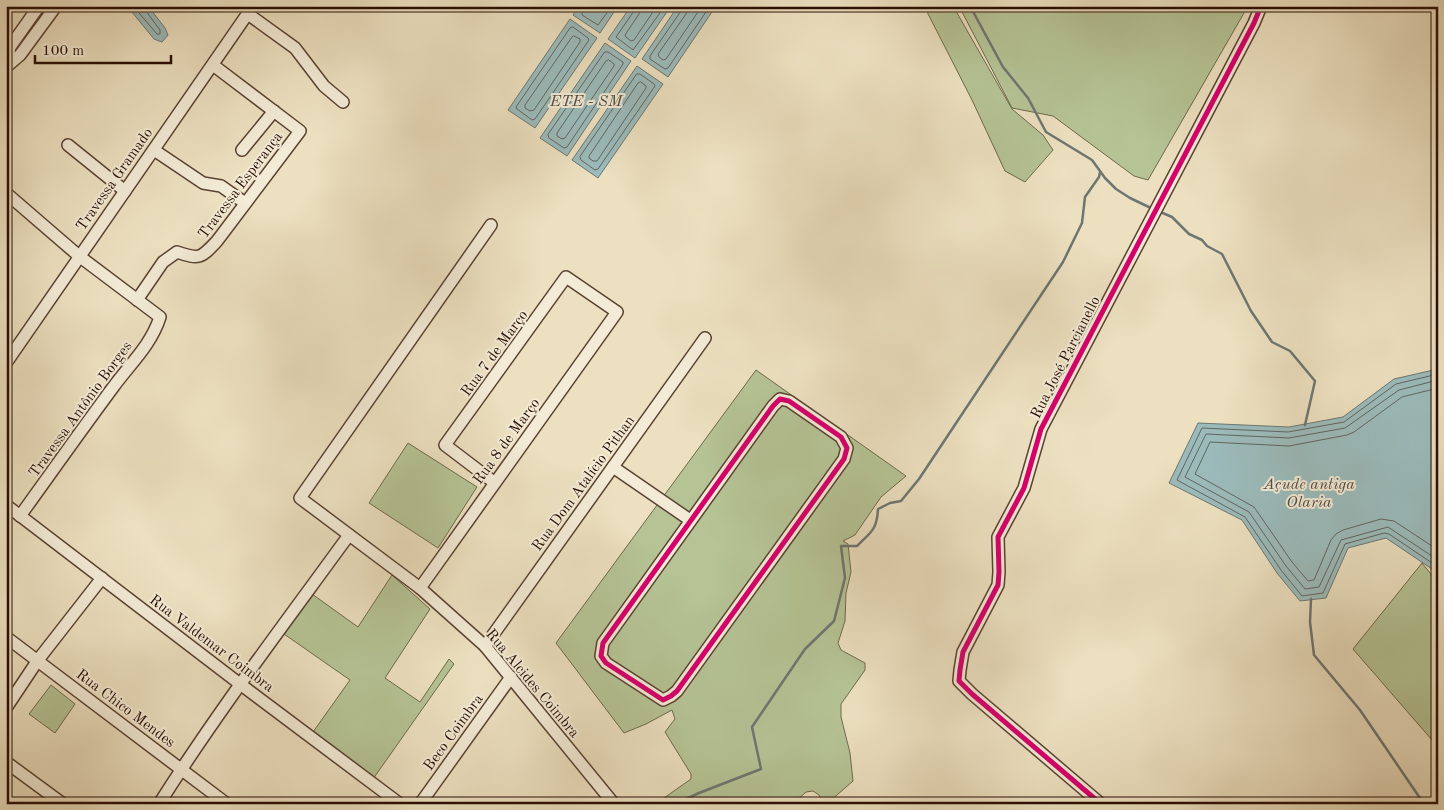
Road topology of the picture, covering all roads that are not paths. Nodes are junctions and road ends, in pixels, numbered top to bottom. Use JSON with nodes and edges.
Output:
{"nodes":[{"id":1,"x":39,"y":6,"type":"edge"},
{"id":2,"x":56,"y":6,"type":"edge"},
{"id":3,"x":1260,"y":6,"type":"edge"},
{"id":4,"x":251,"y":10,"type":"edge"},
{"id":5,"x":8,"y":46,"type":"edge"},
{"id":6,"x":20,"y":55,"type":"junction"},
{"id":7,"x":213,"y":65,"type":"junction"},
{"id":8,"x":6,"y":67,"type":"edge"},
{"id":9,"x":343,"y":102,"type":"dead end"},
{"id":10,"x":274,"y":111,"type":"junction"},
{"id":11,"x":68,"y":145,"type":"dead end"},
{"id":12,"x":154,"y":150,"type":"junction"},
{"id":13,"x":242,"y":150,"type":"dead end"},
{"id":14,"x":125,"y":191,"type":"junction"},
{"id":15,"x":6,"y":193,"type":"edge"},
{"id":16,"x":245,"y":203,"type":"junction"},
{"id":17,"x":491,"y":225,"type":"dead end"},
{"id":18,"x":79,"y":256,"type":"junction"},
{"id":19,"x":137,"y":300,"type":"junction"},
{"id":20,"x":617,"y":312,"type":"joint"},
{"id":21,"x":705,"y":338,"type":"dead end"},
{"id":22,"x":6,"y":362,"type":"edge"},
{"id":23,"x":613,"y":467,"type":"junction"},
{"id":24,"x":495,"y":483,"type":"junction"},
{"id":25,"x":6,"y":505,"type":"edge"},
{"id":26,"x":20,"y":516,"type":"junction"},
{"id":27,"x":690,"y":520,"type":"junction"},
{"id":28,"x":349,"y":535,"type":"junction"},
{"id":29,"x":102,"y":578,"type":"junction"},
{"id":30,"x":420,"y":588,"type":"junction"},
{"id":31,"x":6,"y":636,"type":"edge"},
{"id":32,"x":485,"y":646,"type":"junction"},
{"id":33,"x":38,"y":660,"type":"junction"},
{"id":34,"x":511,"y":677,"type":"junction"},
{"id":35,"x":240,"y":684,"type":"junction"},
{"id":36,"x":6,"y":708,"type":"edge"},
{"id":37,"x":6,"y":762,"type":"edge"},
{"id":38,"x":182,"y":768,"type":"junction"},
{"id":39,"x":63,"y":804,"type":"edge"},
{"id":40,"x":159,"y":804,"type":"edge"},
{"id":41,"x":227,"y":804,"type":"edge"},
{"id":42,"x":400,"y":804,"type":"edge"},
{"id":43,"x":420,"y":804,"type":"edge"},
{"id":44,"x":614,"y":804,"type":"edge"},
{"id":45,"x":1101,"y":804,"type":"edge"}],
"edges":[{"from":1,"to":5,"type":"street"},
{"from":2,"to":6,"type":"street"},
{"from":3,"to":45,"type":"street","name":"Rua José Parcianello"},
{"from":4,"to":7,"type":"street","name":"Travessa Gramado"},
{"from":4,"to":9,"type":"street"},
{"from":5,"to":6,"type":"street"},
{"from":5,"to":8,"type":"street"},
{"from":6,"to":8,"type":"street"},
{"from":7,"to":10,"type":"street"},
{"from":7,"to":12,"type":"street","name":"Travessa Gramado"},
{"from":10,"to":13,"type":"street"},
{"from":10,"to":16,"type":"street","name":"Travessa Esperança"},
{"from":11,"to":14,"type":"street"},
{"from":12,"to":14,"type":"street","name":"Travessa Gramado"},
{"from":12,"to":16,"type":"street"},
{"from":14,"to":18,"type":"street","name":"Travessa Gramado"},
{"from":15,"to":18,"type":"street"},
{"from":16,"to":19,"type":"street","name":"Travessa Esperança"},
{"from":17,"to":28,"type":"street","name":"Rua Alcides Coimbra"},
{"from":18,"to":19,"type":"street"},
{"from":18,"to":22,"type":"street","name":"Travessa Gramado"},
{"from":19,"to":26,"type":"street","name":"Travessa Antônio Borges"},
{"from":20,"to":24,"type":"street","name":"Rua 8 de Março"},
{"from":20,"to":24,"type":"street","name":"Rua 7 de Março"},
{"from":21,"to":23,"type":"street","name":"Rua Dom Atalício Pithan"},
{"from":23,"to":27,"type":"street"},
{"from":23,"to":32,"type":"street","name":"Rua Dom Atalício Pithan"},
{"from":24,"to":30,"type":"street","name":"Rua 8 de Março"},
{"from":25,"to":26,"type":"street","name":"Rua Valdemar Coimbra"},
{"from":26,"to":29,"type":"street","name":"Rua Valdemar Coimbra"},
{"from":27,"to":27,"type":"street"},
{"from":28,"to":30,"type":"street","name":"Rua Alcides Coimbra"},
{"from":28,"to":35,"type":"street"},
{"from":29,"to":33,"type":"street"},
{"from":29,"to":35,"type":"street","name":"Rua Valdemar Coimbra"},
{"from":30,"to":32,"type":"street","name":"Rua Alcides Coimbra"},
{"from":31,"to":33,"type":"street","name":"Rua Chico Mendes"},
{"from":32,"to":34,"type":"street","name":"Rua Alcides Coimbra"},
{"from":33,"to":36,"type":"street"},
{"from":33,"to":38,"type":"street","name":"Rua Chico Mendes"},
{"from":34,"to":43,"type":"street","name":"Beco Coimbra"},
{"from":34,"to":44,"type":"street","name":"Rua Alcides Coimbra"},
{"from":35,"to":38,"type":"street"},
{"from":35,"to":42,"type":"street","name":"Rua Valdemar Coimbra"},
{"from":37,"to":39,"type":"street"},
{"from":38,"to":40,"type":"street"},
{"from":38,"to":41,"type":"street","name":"Rua Chico Mendes"}]}
